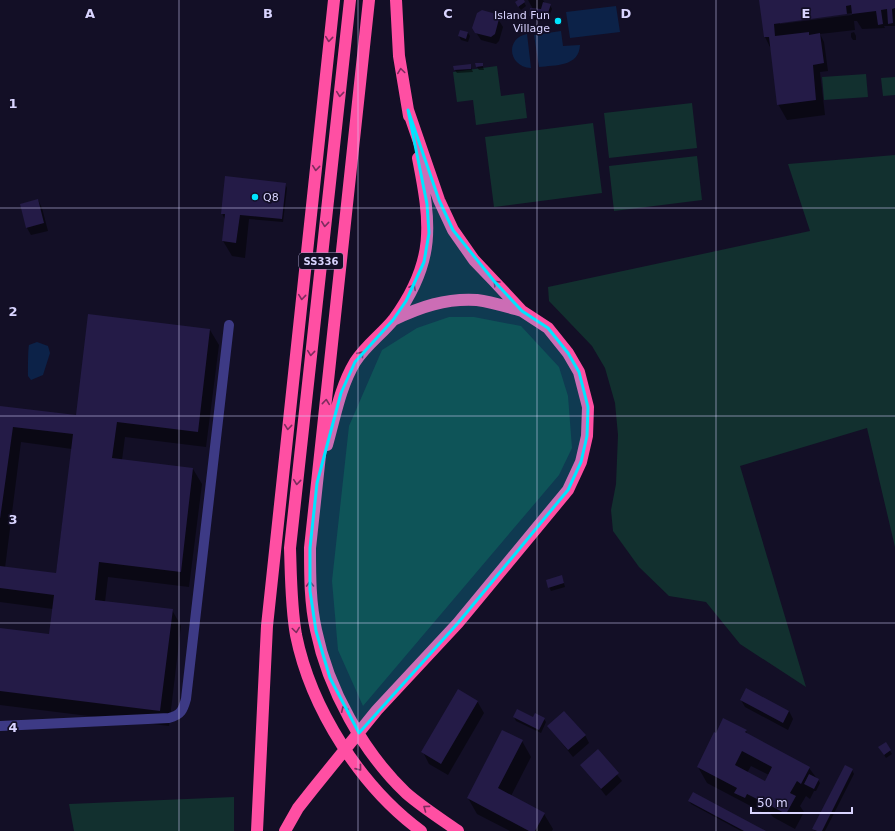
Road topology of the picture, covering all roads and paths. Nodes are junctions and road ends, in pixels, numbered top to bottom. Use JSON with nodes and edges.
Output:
{"nodes":[{"id":1,"x":334,"y":0,"type":"edge"},
{"id":2,"x":350,"y":0,"type":"edge"},
{"id":3,"x":369,"y":0,"type":"edge"},
{"id":4,"x":396,"y":0,"type":"edge"},
{"id":5,"x":399,"y":0,"type":"edge"},
{"id":6,"x":396,"y":18,"type":"junction"},
{"id":7,"x":408,"y":110,"type":"junction"},
{"id":8,"x":522,"y":311,"type":"junction"},
{"id":9,"x":393,"y":320,"type":"junction"},
{"id":10,"x":229,"y":325,"type":"dead end"},
{"id":11,"x":317,"y":483,"type":"junction"},
{"id":12,"x":0,"y":726,"type":"edge"},
{"id":13,"x":257,"y":831,"type":"edge"},
{"id":14,"x":285,"y":831,"type":"edge"},
{"id":15,"x":421,"y":831,"type":"edge"},
{"id":16,"x":458,"y":831,"type":"edge"}],
"edges":[{"from":1,"to":13,"type":"highway","one_way":true},
{"from":2,"to":15,"type":"highway","number":"SS336","one_way":true},
{"from":11,"to":3,"type":"highway","number":"SS336","one_way":true},
{"from":4,"to":6,"type":"highway"},
{"from":5,"to":6,"type":"highway"},
{"from":7,"to":6,"type":"highway","one_way":true},
{"from":8,"to":7,"type":"highway","one_way":true},
{"from":9,"to":7,"type":"highway","one_way":true},
{"from":8,"to":9,"type":"highway"},
{"from":8,"to":14,"type":"highway"},
{"from":11,"to":9,"type":"highway","one_way":true},
{"from":10,"to":12,"type":"street"},
{"from":16,"to":11,"type":"highway","one_way":true}]}
